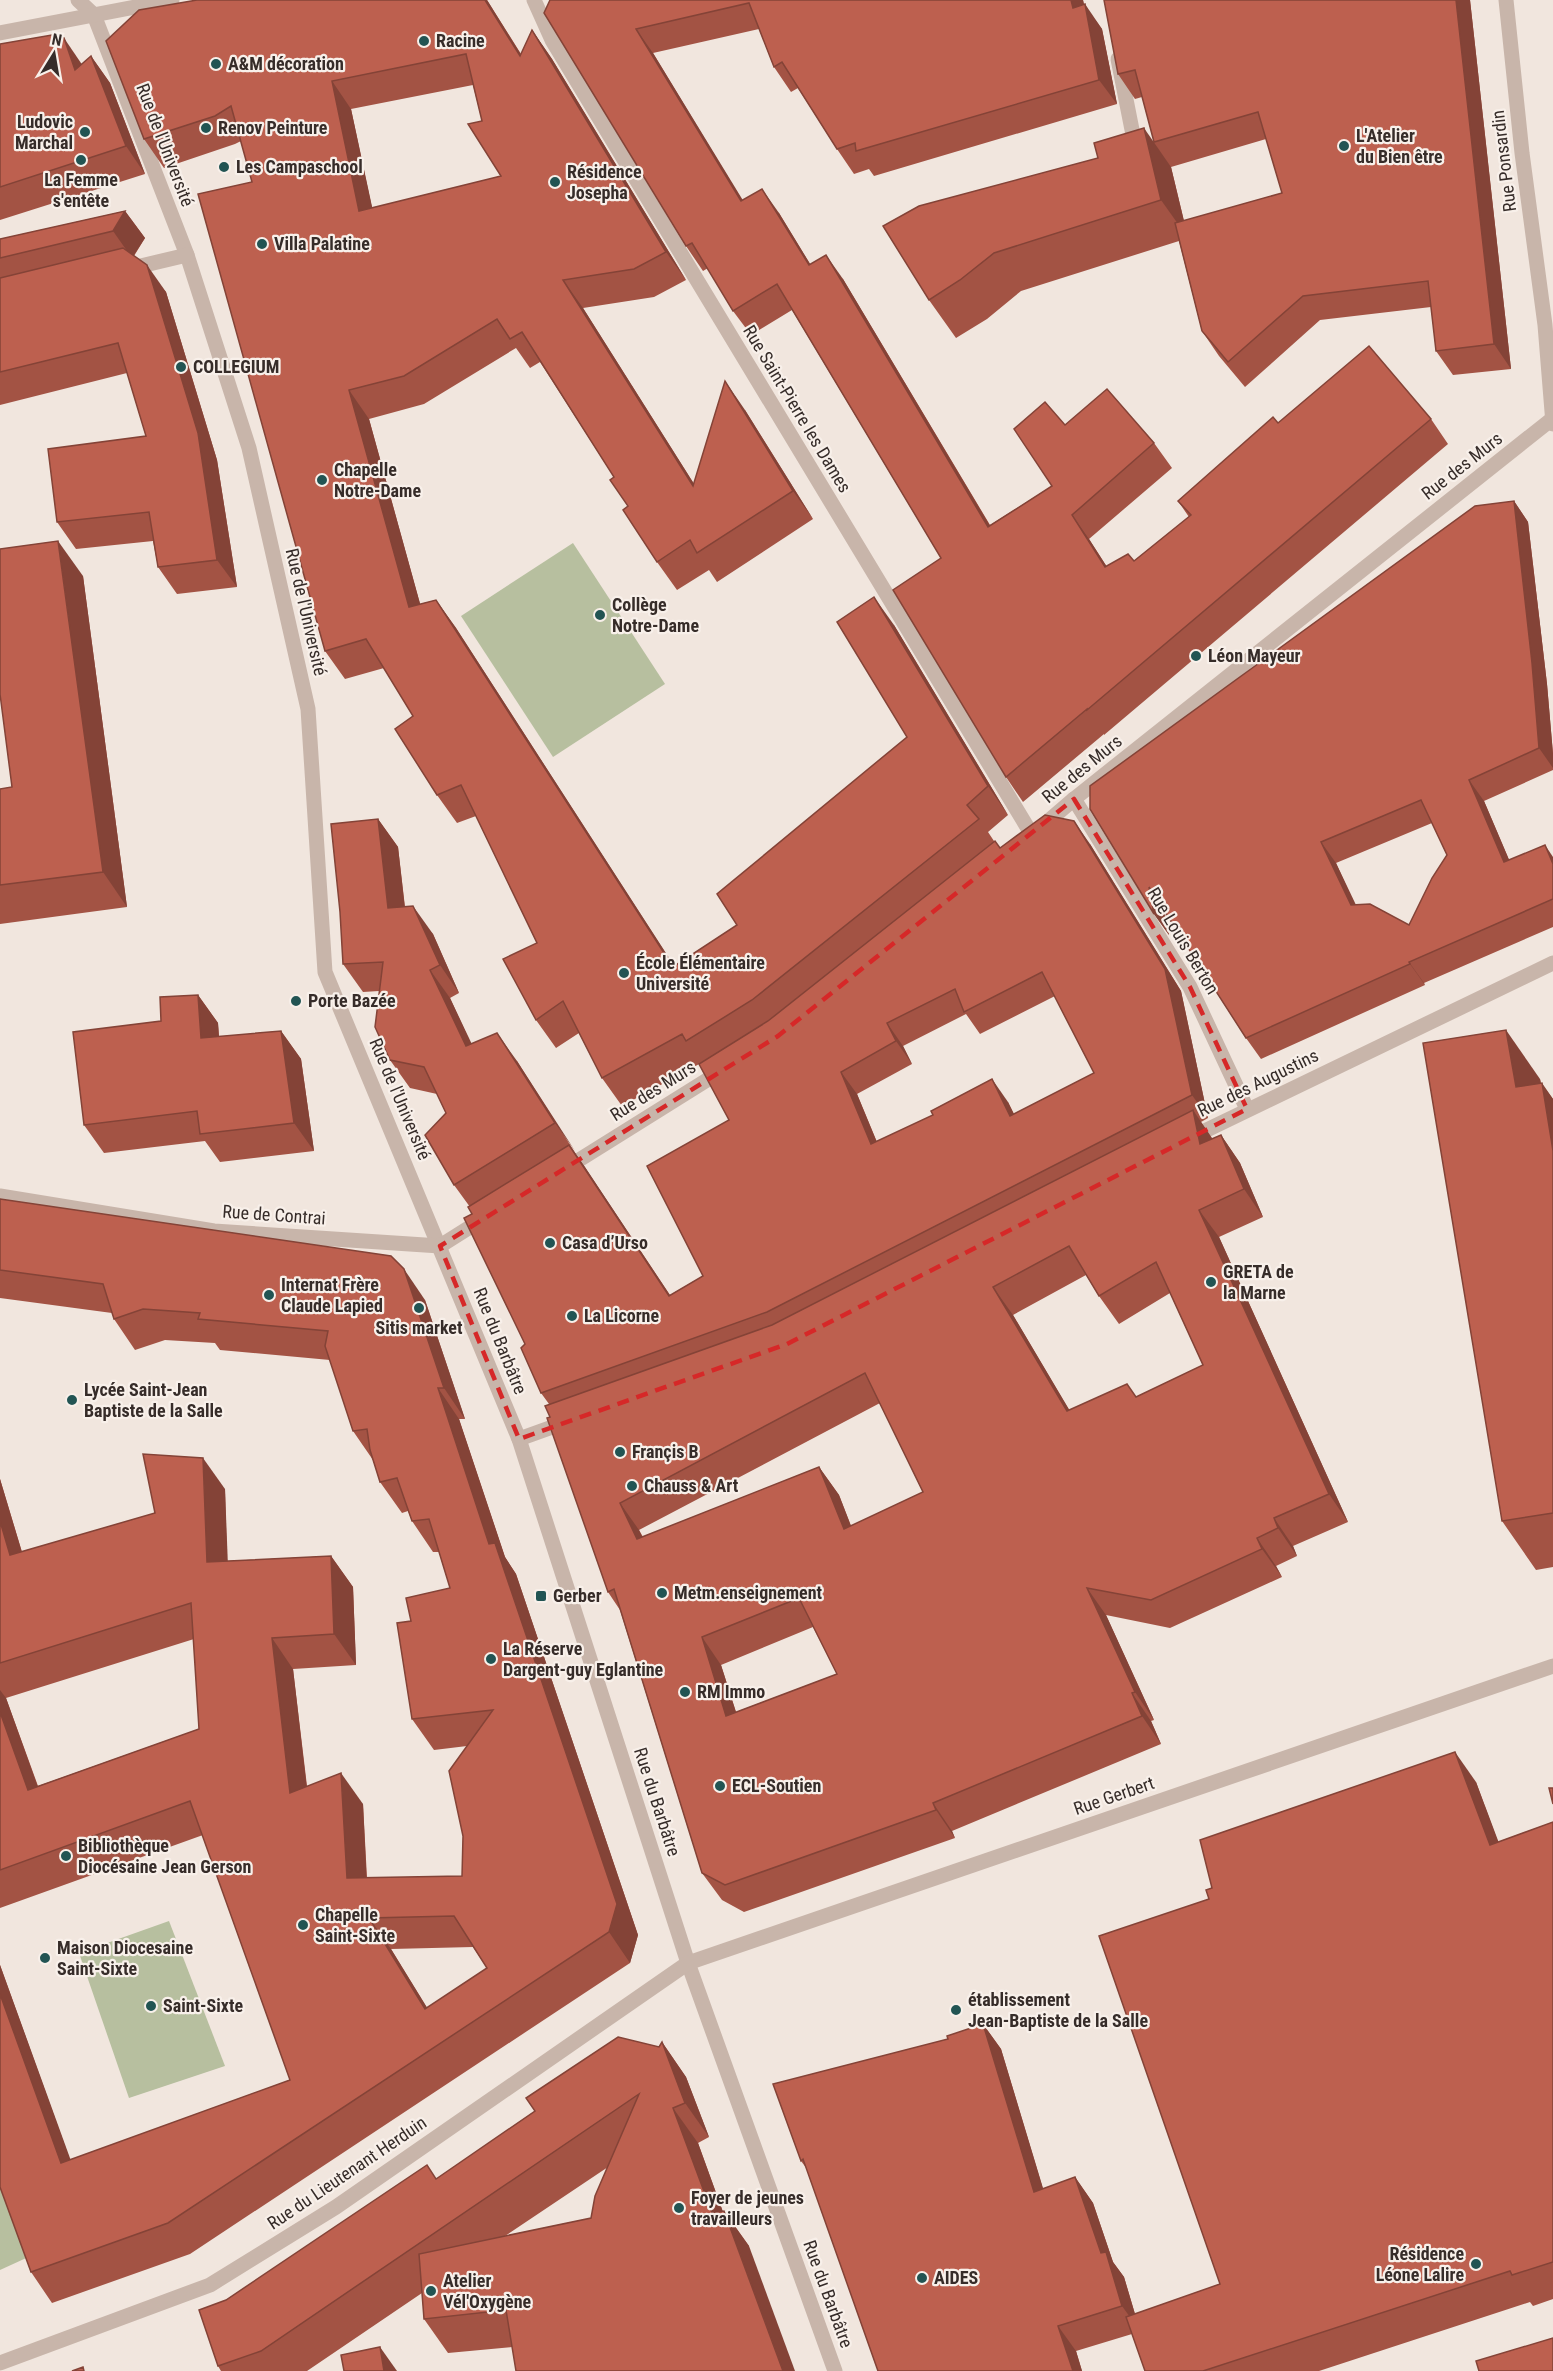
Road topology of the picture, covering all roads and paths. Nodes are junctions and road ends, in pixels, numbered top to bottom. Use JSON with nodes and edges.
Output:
{"nodes":[{"id":1,"x":78,"y":0,"type":"edge"},
{"id":2,"x":172,"y":0,"type":"edge"},
{"id":3,"x":534,"y":0,"type":"edge"},
{"id":4,"x":1506,"y":0,"type":"edge"},
{"id":5,"x":94,"y":15,"type":"junction"},
{"id":6,"x":0,"y":33,"type":"edge"},
{"id":7,"x":1115,"y":43,"type":"edge"},
{"id":8,"x":1137,"y":157,"type":"edge"},
{"id":9,"x":187,"y":255,"type":"junction"},
{"id":10,"x":111,"y":273,"type":"edge"},
{"id":11,"x":1552,"y":419,"type":"edge"},
{"id":12,"x":1553,"y":424,"type":"edge"},
{"id":13,"x":1074,"y":799,"type":"junction"},
{"id":14,"x":1027,"y":839,"type":"joint"},
{"id":15,"x":1553,"y":963,"type":"edge"},
{"id":16,"x":737,"y":1062,"type":"edge"},
{"id":17,"x":1247,"y":1109,"type":"junction"},
{"id":18,"x":1174,"y":1146,"type":"edge"},
{"id":19,"x":554,"y":1175,"type":"edge"},
{"id":20,"x":0,"y":1196,"type":"edge"},
{"id":21,"x":503,"y":1206,"type":"edge"},
{"id":22,"x":440,"y":1246,"type":"junction"},
{"id":23,"x":578,"y":1418,"type":"edge"},
{"id":24,"x":519,"y":1439,"type":"junction"},
{"id":25,"x":1553,"y":1666,"type":"edge"},
{"id":26,"x":688,"y":1963,"type":"junction"},
{"id":27,"x":0,"y":2363,"type":"edge"},
{"id":28,"x":835,"y":2371,"type":"edge"}],
"edges":[{"from":1,"to":5,"type":"street","name":"Rue de l'Université"},
{"from":2,"to":5,"type":"street"},
{"from":3,"to":14,"type":"street","name":"Rue Saint-Pierre les Dames"},
{"from":4,"to":11,"type":"street","name":"Rue Ponsardin"},
{"from":5,"to":6,"type":"street"},
{"from":5,"to":9,"type":"street","name":"Rue de l'Université"},
{"from":7,"to":8,"type":"street"},
{"from":9,"to":10,"type":"street"},
{"from":9,"to":22,"type":"street","name":"Rue de l'Université"},
{"from":11,"to":12,"type":"street","name":"Rue Ponsardin"},
{"from":11,"to":13,"type":"street","name":"Rue des Murs"},
{"from":13,"to":14,"type":"street","name":"Rue des Murs"},
{"from":13,"to":17,"type":"street","name":"Rue Louis Berton"},
{"from":15,"to":17,"type":"street","name":"Rue des Augustins"},
{"from":16,"to":19,"type":"street","name":"Rue des Murs"},
{"from":17,"to":18,"type":"street","name":"Rue des Augustins"},
{"from":20,"to":22,"type":"street","name":"Rue de Contrai"},
{"from":21,"to":22,"type":"street"},
{"from":22,"to":24,"type":"street","name":"Rue du Barbâtre"},
{"from":23,"to":24,"type":"street"},
{"from":24,"to":26,"type":"street","name":"Rue du Barbâtre"},
{"from":25,"to":26,"type":"street","name":"Rue Gerbert"},
{"from":26,"to":27,"type":"street","name":"Rue du Lieutenant Herduin"},
{"from":26,"to":28,"type":"street","name":"Rue du Barbâtre"}]}
